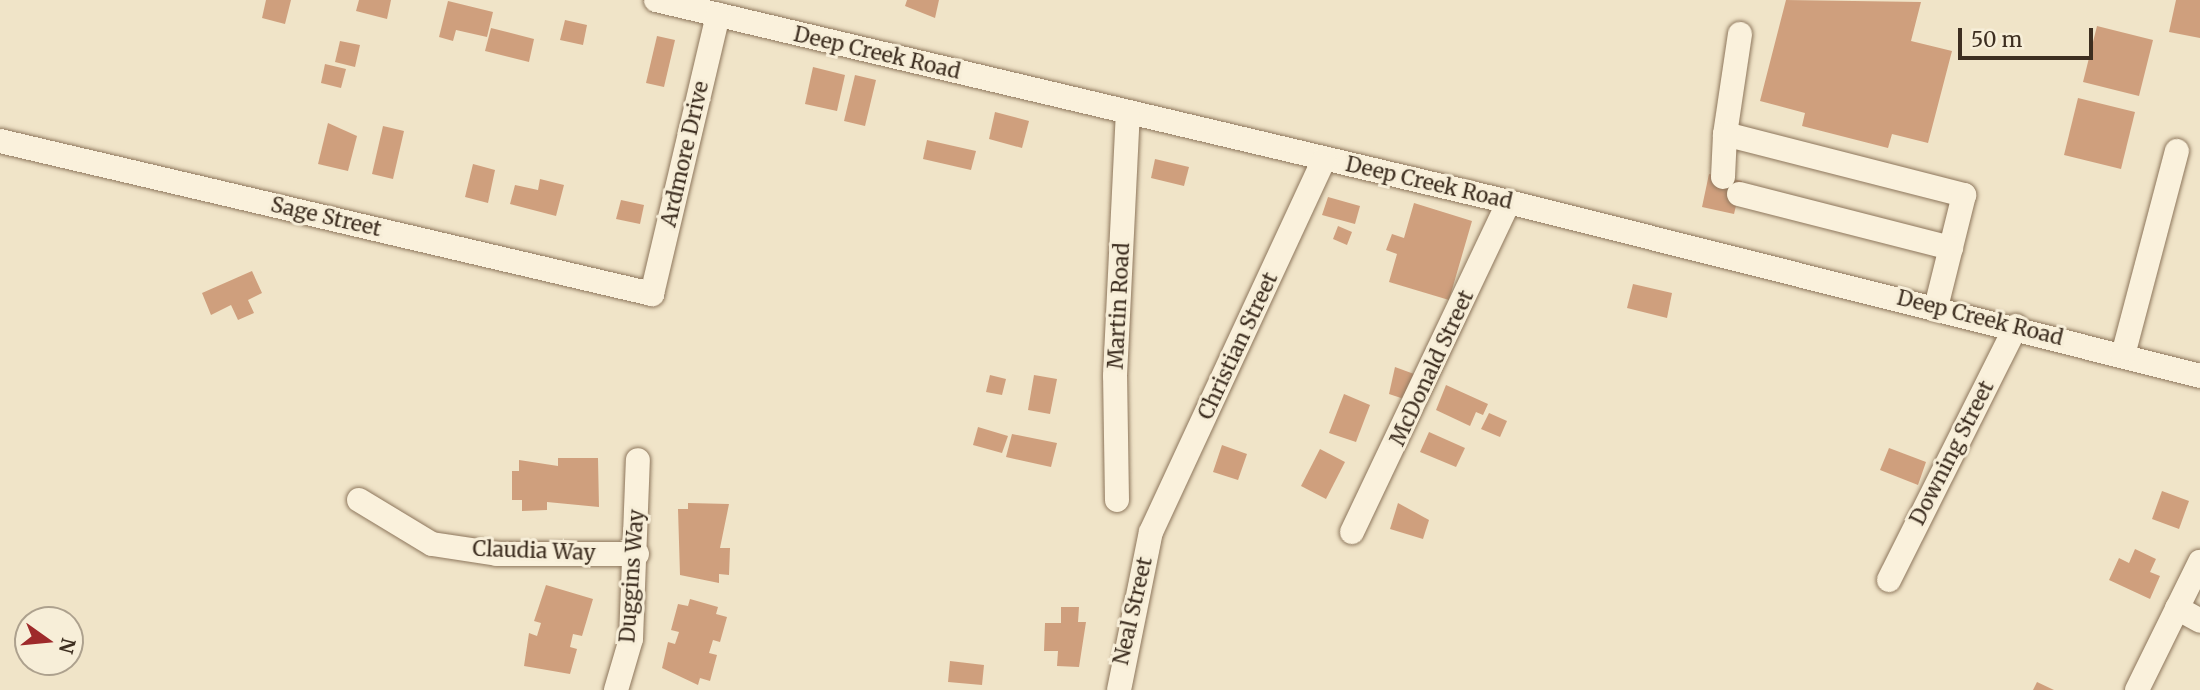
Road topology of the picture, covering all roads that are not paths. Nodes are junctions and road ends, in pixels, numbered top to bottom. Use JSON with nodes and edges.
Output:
{"nodes":[{"id":1,"x":656,"y":0,"type":"edge"},
{"id":2,"x":718,"y":15,"type":"junction"},
{"id":3,"x":1740,"y":34,"type":"dead end"},
{"id":4,"x":1128,"y":112,"type":"junction"},
{"id":5,"x":1725,"y":134,"type":"junction"},
{"id":6,"x":0,"y":141,"type":"edge"},
{"id":7,"x":2177,"y":151,"type":"dead end"},
{"id":8,"x":1324,"y":159,"type":"junction"},
{"id":9,"x":1508,"y":202,"type":"junction"},
{"id":10,"x":1951,"y":248,"type":"junction"},
{"id":11,"x":652,"y":294,"type":"joint"},
{"id":12,"x":1936,"y":307,"type":"junction"},
{"id":13,"x":2016,"y":326,"type":"junction"},
{"id":14,"x":2123,"y":355,"type":"junction"},
{"id":15,"x":2200,"y":376,"type":"edge"},
{"id":16,"x":638,"y":460,"type":"dead end"},
{"id":17,"x":359,"y":500,"type":"dead end"},
{"id":18,"x":1117,"y":500,"type":"dead end"},
{"id":19,"x":1151,"y":532,"type":"joint"},
{"id":20,"x":1352,"y":532,"type":"dead end"},
{"id":21,"x":637,"y":554,"type":"junction"},
{"id":22,"x":2200,"y":562,"type":"edge"},
{"id":23,"x":1889,"y":580,"type":"dead end"},
{"id":24,"x":2177,"y":608,"type":"junction"},
{"id":25,"x":2200,"y":621,"type":"edge"},
{"id":26,"x":616,"y":690,"type":"edge"},
{"id":27,"x":1119,"y":690,"type":"edge"},
{"id":28,"x":2137,"y":690,"type":"edge"}],
"edges":[{"from":1,"to":2,"type":"street","name":"Deep Creek Road"},
{"from":2,"to":4,"type":"street","name":"Deep Creek Road"},
{"from":2,"to":11,"type":"street","name":"Ardmore Drive"},
{"from":3,"to":5,"type":"street"},
{"from":4,"to":8,"type":"street","name":"Deep Creek Road"},
{"from":4,"to":18,"type":"street","name":"Martin Road"},
{"from":5,"to":10,"type":"street"},
{"from":5,"to":10,"type":"street"},
{"from":6,"to":11,"type":"street","name":"Sage Street"},
{"from":7,"to":14,"type":"street"},
{"from":8,"to":9,"type":"street","name":"Deep Creek Road"},
{"from":8,"to":19,"type":"street","name":"Christian Street"},
{"from":9,"to":12,"type":"street","name":"Deep Creek Road"},
{"from":9,"to":20,"type":"street","name":"McDonald Street"},
{"from":10,"to":12,"type":"street"},
{"from":12,"to":13,"type":"street","name":"Deep Creek Road"},
{"from":13,"to":14,"type":"street","name":"Deep Creek Road"},
{"from":13,"to":23,"type":"street","name":"Downing Street"},
{"from":14,"to":15,"type":"street","name":"Deep Creek Road"},
{"from":16,"to":21,"type":"street","name":"Duggins Way"},
{"from":17,"to":21,"type":"street","name":"Claudia Way"},
{"from":19,"to":27,"type":"street","name":"Neal Street"},
{"from":21,"to":26,"type":"street","name":"Duggins Way"},
{"from":22,"to":24,"type":"street"},
{"from":24,"to":25,"type":"street"},
{"from":24,"to":28,"type":"street"}]}
